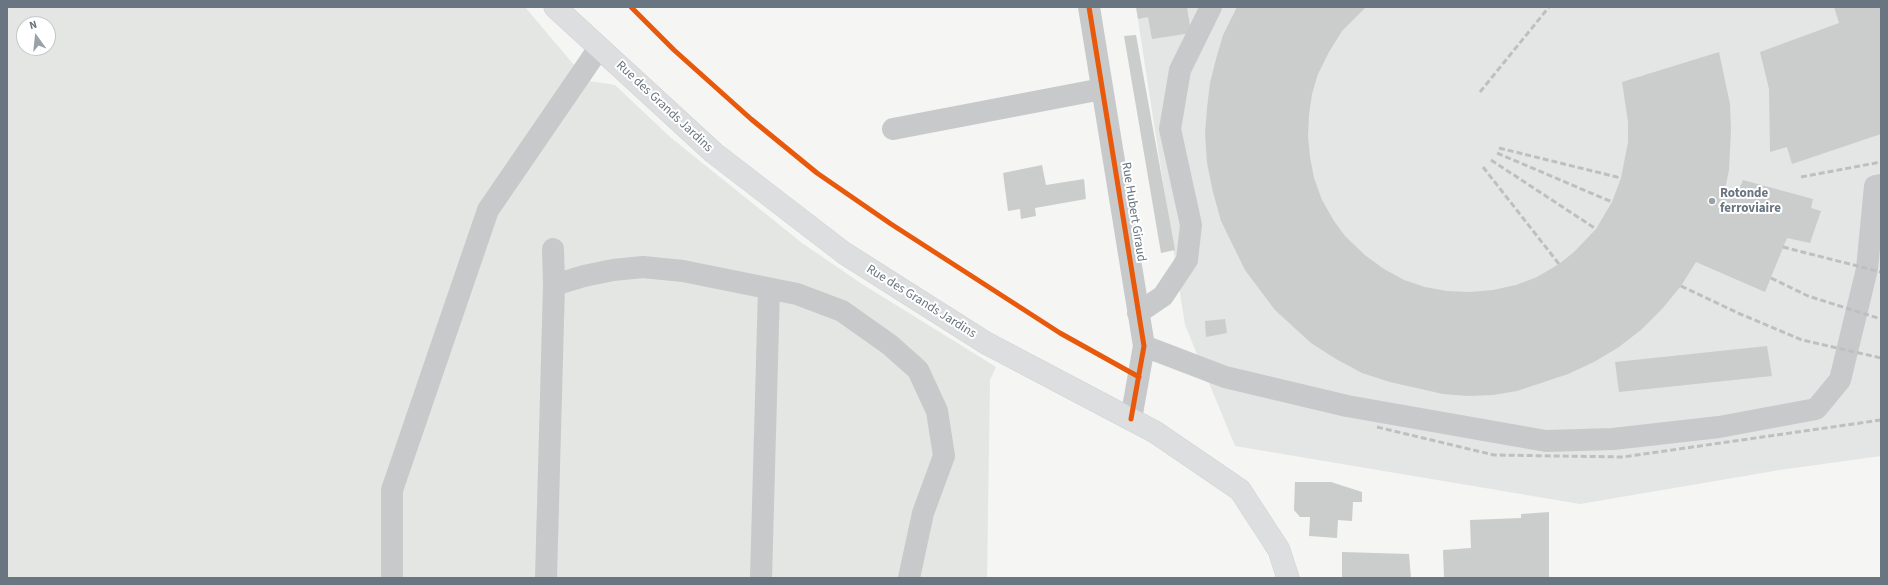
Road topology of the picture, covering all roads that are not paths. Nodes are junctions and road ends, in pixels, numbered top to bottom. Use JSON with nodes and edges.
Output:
{"nodes":[{"id":1,"x":555,"y":7,"type":"edge"},
{"id":2,"x":1089,"y":7,"type":"edge"},
{"id":3,"x":1211,"y":7,"type":"edge"},
{"id":4,"x":599,"y":48,"type":"junction"},
{"id":5,"x":1102,"y":89,"type":"junction"},
{"id":6,"x":893,"y":129,"type":"dead end"},
{"id":7,"x":1881,"y":184,"type":"edge"},
{"id":8,"x":553,"y":249,"type":"dead end"},
{"id":9,"x":554,"y":285,"type":"junction"},
{"id":10,"x":769,"y":289,"type":"junction"},
{"id":11,"x":1138,"y":313,"type":"junction"},
{"id":12,"x":1144,"y":346,"type":"junction"},
{"id":13,"x":1130,"y":419,"type":"junction"},
{"id":14,"x":392,"y":578,"type":"edge"},
{"id":15,"x":546,"y":578,"type":"edge"},
{"id":16,"x":761,"y":578,"type":"edge"},
{"id":17,"x":909,"y":578,"type":"edge"},
{"id":18,"x":1288,"y":578,"type":"edge"}],
"edges":[{"from":1,"to":4,"type":"main road","name":"Rue des Grands Jardins"},
{"from":2,"to":5,"type":"street","name":"Rue Hubert Giraud"},
{"from":3,"to":11,"type":"street"},
{"from":4,"to":13,"type":"main road","name":"Rue des Grands Jardins"},
{"from":4,"to":14,"type":"street"},
{"from":5,"to":6,"type":"street"},
{"from":5,"to":11,"type":"street","name":"Rue Hubert Giraud"},
{"from":7,"to":12,"type":"street"},
{"from":8,"to":9,"type":"street"},
{"from":9,"to":10,"type":"street"},
{"from":9,"to":15,"type":"street"},
{"from":10,"to":16,"type":"street"},
{"from":10,"to":17,"type":"street"},
{"from":11,"to":12,"type":"street","name":"Rue Hubert Giraud"},
{"from":12,"to":13,"type":"street","name":"Rue Hubert Giraud"},
{"from":13,"to":18,"type":"main road","name":"Rue des Grands Jardins"}]}
